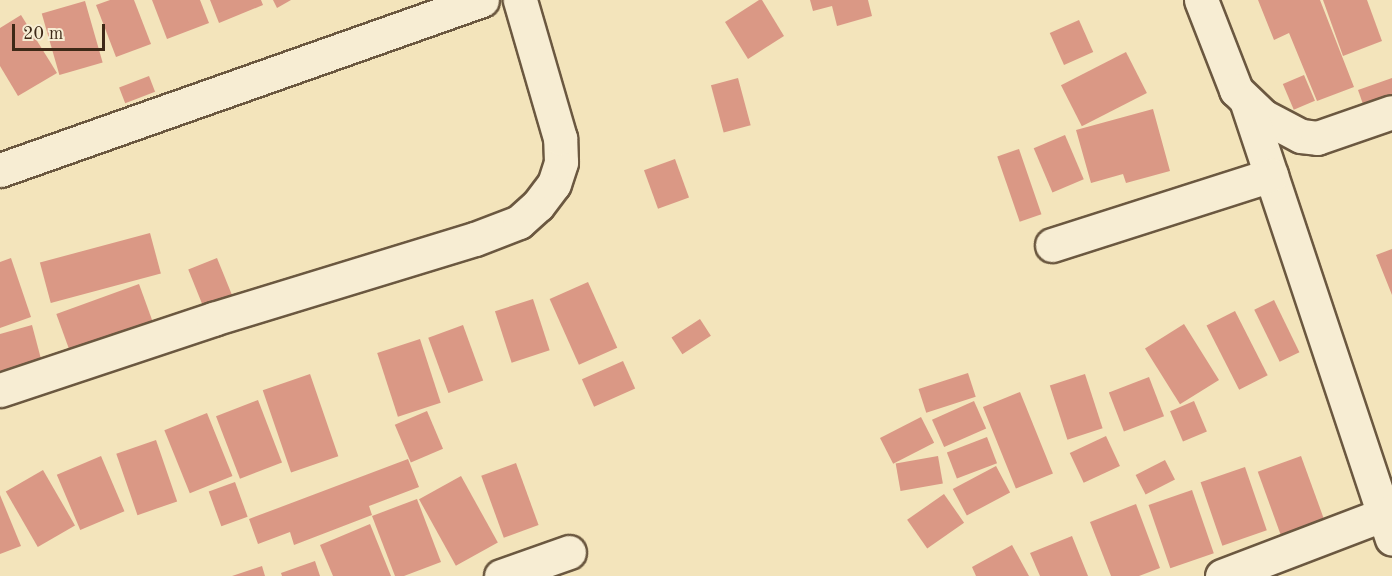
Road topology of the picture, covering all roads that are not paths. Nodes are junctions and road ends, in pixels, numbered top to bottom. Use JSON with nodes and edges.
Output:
{"nodes":[{"id":1,"x":482,"y":0,"type":"edge"},
{"id":2,"x":520,"y":0,"type":"edge"},
{"id":3,"x":1201,"y":0,"type":"edge"},
{"id":4,"x":1248,"y":103,"type":"junction"},
{"id":5,"x":1392,"y":112,"type":"edge"},
{"id":6,"x":0,"y":170,"type":"edge"},
{"id":7,"x":1271,"y":175,"type":"junction"},
{"id":8,"x":1052,"y":245,"type":"dead end"},
{"id":9,"x":0,"y":390,"type":"edge"},
{"id":10,"x":1389,"y":521,"type":"edge"},
{"id":11,"x":569,"y":552,"type":"dead end"},
{"id":12,"x":501,"y":576,"type":"edge"},
{"id":13,"x":1222,"y":576,"type":"edge"}],
"edges":[{"from":1,"to":6,"type":"street"},
{"from":2,"to":9,"type":"street"},
{"from":3,"to":4,"type":"street"},
{"from":4,"to":5,"type":"street"},
{"from":4,"to":7,"type":"street"},
{"from":7,"to":8,"type":"street"},
{"from":7,"to":10,"type":"street"},
{"from":10,"to":13,"type":"street"},
{"from":11,"to":12,"type":"street"}]}
